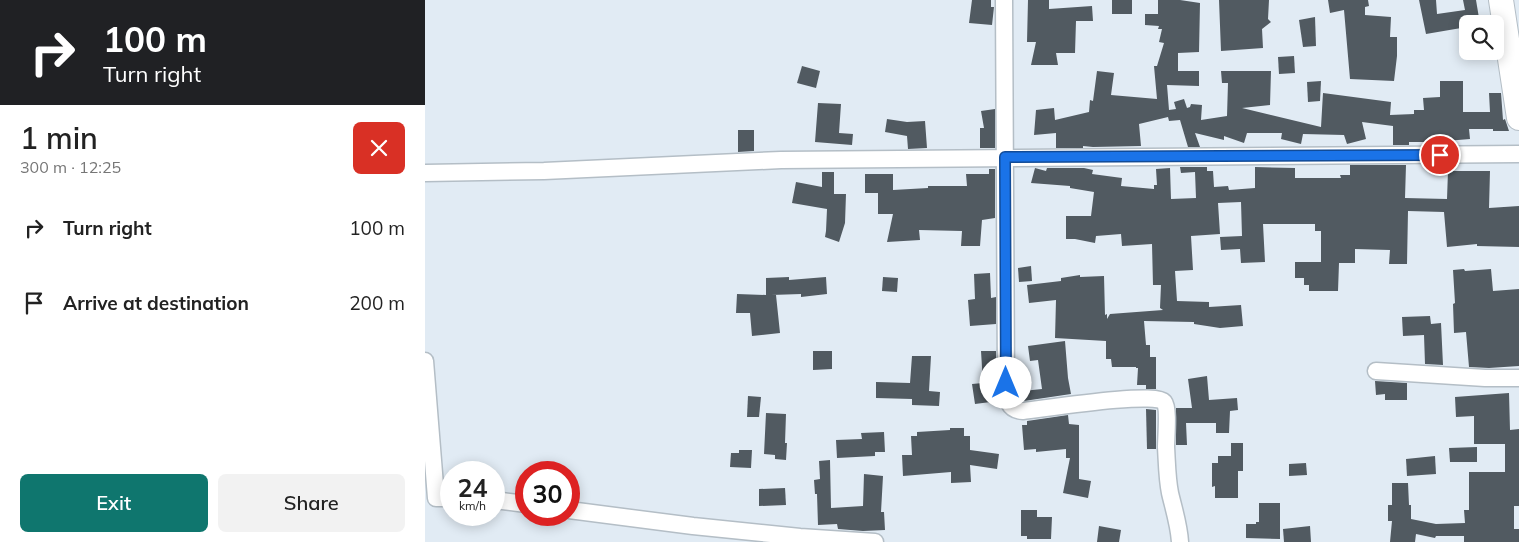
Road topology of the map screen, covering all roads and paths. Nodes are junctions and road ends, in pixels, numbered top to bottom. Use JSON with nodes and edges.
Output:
{"nodes":[{"id":1,"x":1005,"y":0,"type":"edge"},
{"id":2,"x":1501,"y":0,"type":"edge"},
{"id":3,"x":1519,"y":118,"type":"edge"},
{"id":4,"x":1519,"y":154,"type":"edge"},
{"id":5,"x":1005,"y":157,"type":"junction"},
{"id":6,"x":425,"y":173,"type":"edge"},
{"id":7,"x":425,"y":361,"type":"edge"},
{"id":8,"x":1376,"y":371,"type":"dead end"},
{"id":9,"x":1519,"y":378,"type":"edge"},
{"id":10,"x":440,"y":498,"type":"edge"},
{"id":11,"x":580,"y":511,"type":"edge"},
{"id":12,"x":875,"y":542,"type":"edge"},
{"id":13,"x":1180,"y":542,"type":"edge"}],
"edges":[{"from":1,"to":5,"type":"street"},
{"from":2,"to":3,"type":"main road"},
{"from":4,"to":5,"type":"street"},
{"from":5,"to":6,"type":"street"},
{"from":5,"to":13,"type":"street"},
{"from":7,"to":10,"type":"street"},
{"from":8,"to":9,"type":"street"},
{"from":11,"to":12,"type":"street"}]}
